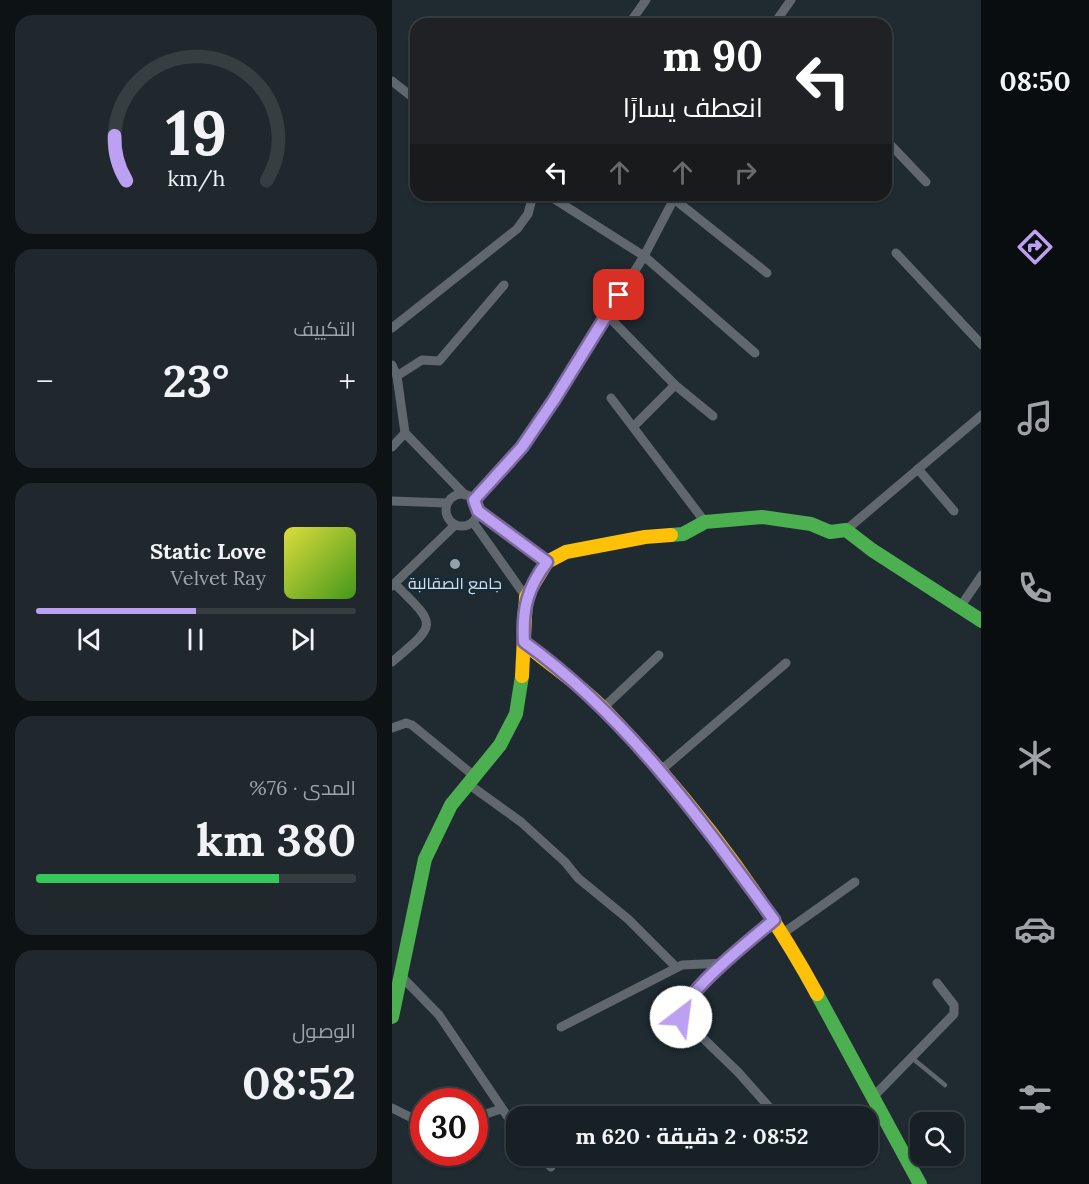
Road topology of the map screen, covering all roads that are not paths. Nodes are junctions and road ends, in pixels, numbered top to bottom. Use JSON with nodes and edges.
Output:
{"nodes":[{"id":1,"x":646,"y":0,"type":"edge"},
{"id":2,"x":791,"y":0,"type":"edge"},
{"id":3,"x":633,"y":18,"type":"edge"},
{"id":4,"x":778,"y":18,"type":"edge"},
{"id":5,"x":392,"y":81,"type":"edge"},
{"id":6,"x":410,"y":95,"type":"edge"},
{"id":7,"x":892,"y":146,"type":"edge"},
{"id":8,"x":926,"y":182,"type":"dead end"},
{"id":9,"x":532,"y":201,"type":"edge"},
{"id":10,"x":557,"y":201,"type":"edge"},
{"id":11,"x":673,"y":201,"type":"edge"},
{"id":12,"x":680,"y":201,"type":"edge"},
{"id":13,"x":896,"y":253,"type":"dead end"},
{"id":14,"x":644,"y":256,"type":"junction"},
{"id":15,"x":767,"y":273,"type":"dead end"},
{"id":16,"x":504,"y":285,"type":"dead end"},
{"id":17,"x":606,"y":314,"type":"junction"},
{"id":18,"x":392,"y":328,"type":"edge"},
{"id":19,"x":982,"y":345,"type":"edge"},
{"id":20,"x":755,"y":353,"type":"dead end"},
{"id":21,"x":392,"y":365,"type":"edge"},
{"id":22,"x":396,"y":376,"type":"junction"},
{"id":23,"x":675,"y":385,"type":"junction"},
{"id":24,"x":611,"y":398,"type":"dead end"},
{"id":25,"x":982,"y":415,"type":"edge"},
{"id":26,"x":713,"y":416,"type":"dead end"},
{"id":27,"x":634,"y":426,"type":"junction"},
{"id":28,"x":405,"y":433,"type":"junction"},
{"id":29,"x":392,"y":447,"type":"edge"},
{"id":30,"x":918,"y":469,"type":"junction"},
{"id":31,"x":465,"y":495,"type":"junction"},
{"id":32,"x":474,"y":500,"type":"junction"},
{"id":33,"x":392,"y":501,"type":"edge"},
{"id":34,"x":447,"y":503,"type":"junction"},
{"id":35,"x":478,"y":511,"type":"junction"},
{"id":36,"x":954,"y":511,"type":"dead end"},
{"id":37,"x":473,"y":522,"type":"junction"},
{"id":38,"x":706,"y":522,"type":"junction"},
{"id":39,"x":455,"y":525,"type":"junction"},
{"id":40,"x":846,"y":530,"type":"junction"},
{"id":41,"x":547,"y":562,"type":"junction"},
{"id":42,"x":982,"y":575,"type":"edge"},
{"id":43,"x":394,"y":585,"type":"edge"},
{"id":44,"x":526,"y":597,"type":"junction"},
{"id":45,"x":960,"y":607,"type":"junction"},
{"id":46,"x":982,"y":621,"type":"edge"},
{"id":47,"x":524,"y":642,"type":"junction"},
{"id":48,"x":659,"y":655,"type":"dead end"},
{"id":49,"x":392,"y":662,"type":"edge"},
{"id":50,"x":786,"y":663,"type":"dead end"},
{"id":51,"x":603,"y":708,"type":"junction"},
{"id":52,"x":392,"y":729,"type":"edge"},
{"id":53,"x":660,"y":771,"type":"junction"},
{"id":54,"x":470,"y":779,"type":"junction"},
{"id":55,"x":855,"y":882,"type":"dead end"},
{"id":56,"x":774,"y":920,"type":"junction"},
{"id":57,"x":782,"y":934,"type":"junction"},
{"id":58,"x":725,"y":963,"type":"junction"},
{"id":59,"x":676,"y":967,"type":"junction"},
{"id":60,"x":396,"y":982,"type":"edge"},
{"id":61,"x":937,"y":983,"type":"dead end"},
{"id":62,"x":392,"y":1017,"type":"edge"},
{"id":63,"x":561,"y":1027,"type":"dead end"},
{"id":64,"x":912,"y":1058,"type":"junction"},
{"id":65,"x":946,"y":1085,"type":"dead end"},
{"id":66,"x":872,"y":1098,"type":"junction"},
{"id":67,"x":768,"y":1106,"type":"edge"},
{"id":68,"x":392,"y":1108,"type":"edge"},
{"id":69,"x":501,"y":1108,"type":"junction"},
{"id":70,"x":488,"y":1113,"type":"edge"},
{"id":71,"x":506,"y":1115,"type":"edge"},
{"id":72,"x":410,"y":1117,"type":"edge"},
{"id":73,"x":920,"y":1184,"type":"edge"}],
"edges":[{"from":1,"to":3,"type":"street"},
{"from":2,"to":4,"type":"street"},
{"from":5,"to":6,"type":"street"},
{"from":7,"to":8,"type":"street"},
{"from":9,"to":18,"type":"street"},
{"from":10,"to":14,"type":"street"},
{"from":11,"to":14,"type":"street"},
{"from":12,"to":15,"type":"street"},
{"from":13,"to":19,"type":"street"},
{"from":14,"to":17,"type":"street"},
{"from":14,"to":20,"type":"street"},
{"from":16,"to":22,"type":"street"},
{"from":17,"to":23,"type":"street"},
{"from":17,"to":32,"type":"street"},
{"from":21,"to":22,"type":"street"},
{"from":22,"to":28,"type":"street"},
{"from":23,"to":26,"type":"street"},
{"from":23,"to":27,"type":"street"},
{"from":24,"to":27,"type":"street"},
{"from":25,"to":30,"type":"street"},
{"from":27,"to":38,"type":"street"},
{"from":28,"to":29,"type":"street"},
{"from":28,"to":31,"type":"street"},
{"from":30,"to":36,"type":"street"},
{"from":30,"to":40,"type":"street"},
{"from":31,"to":32,"type":"street"},
{"from":31,"to":34,"type":"street"},
{"from":32,"to":35,"type":"street"},
{"from":33,"to":34,"type":"street"},
{"from":34,"to":39,"type":"street"},
{"from":35,"to":37,"type":"street"},
{"from":35,"to":41,"type":"street"},
{"from":37,"to":39,"type":"street"},
{"from":37,"to":44,"type":"street"},
{"from":38,"to":40,"type":"street"},
{"from":38,"to":41,"type":"street"},
{"from":39,"to":43,"type":"street"},
{"from":40,"to":45,"type":"street"},
{"from":41,"to":44,"type":"street"},
{"from":42,"to":45,"type":"street"},
{"from":43,"to":49,"type":"street"},
{"from":44,"to":47,"type":"street"},
{"from":45,"to":46,"type":"street"},
{"from":47,"to":51,"type":"street"},
{"from":47,"to":54,"type":"street"},
{"from":48,"to":51,"type":"street"},
{"from":50,"to":53,"type":"street"},
{"from":51,"to":53,"type":"street"},
{"from":52,"to":54,"type":"street"},
{"from":53,"to":56,"type":"street"},
{"from":54,"to":59,"type":"street"},
{"from":54,"to":60,"type":"street"},
{"from":55,"to":57,"type":"street"},
{"from":56,"to":57,"type":"street"},
{"from":56,"to":58,"type":"street"},
{"from":57,"to":66,"type":"street"},
{"from":58,"to":59,"type":"street"},
{"from":58,"to":67,"type":"street"},
{"from":59,"to":63,"type":"street"},
{"from":60,"to":62,"type":"street"},
{"from":60,"to":69,"type":"street"},
{"from":61,"to":64,"type":"street"},
{"from":64,"to":65,"type":"lane"},
{"from":64,"to":66,"type":"street"},
{"from":66,"to":73,"type":"street"},
{"from":68,"to":72,"type":"street"},
{"from":69,"to":70,"type":"street"},
{"from":69,"to":71,"type":"street"}]}
